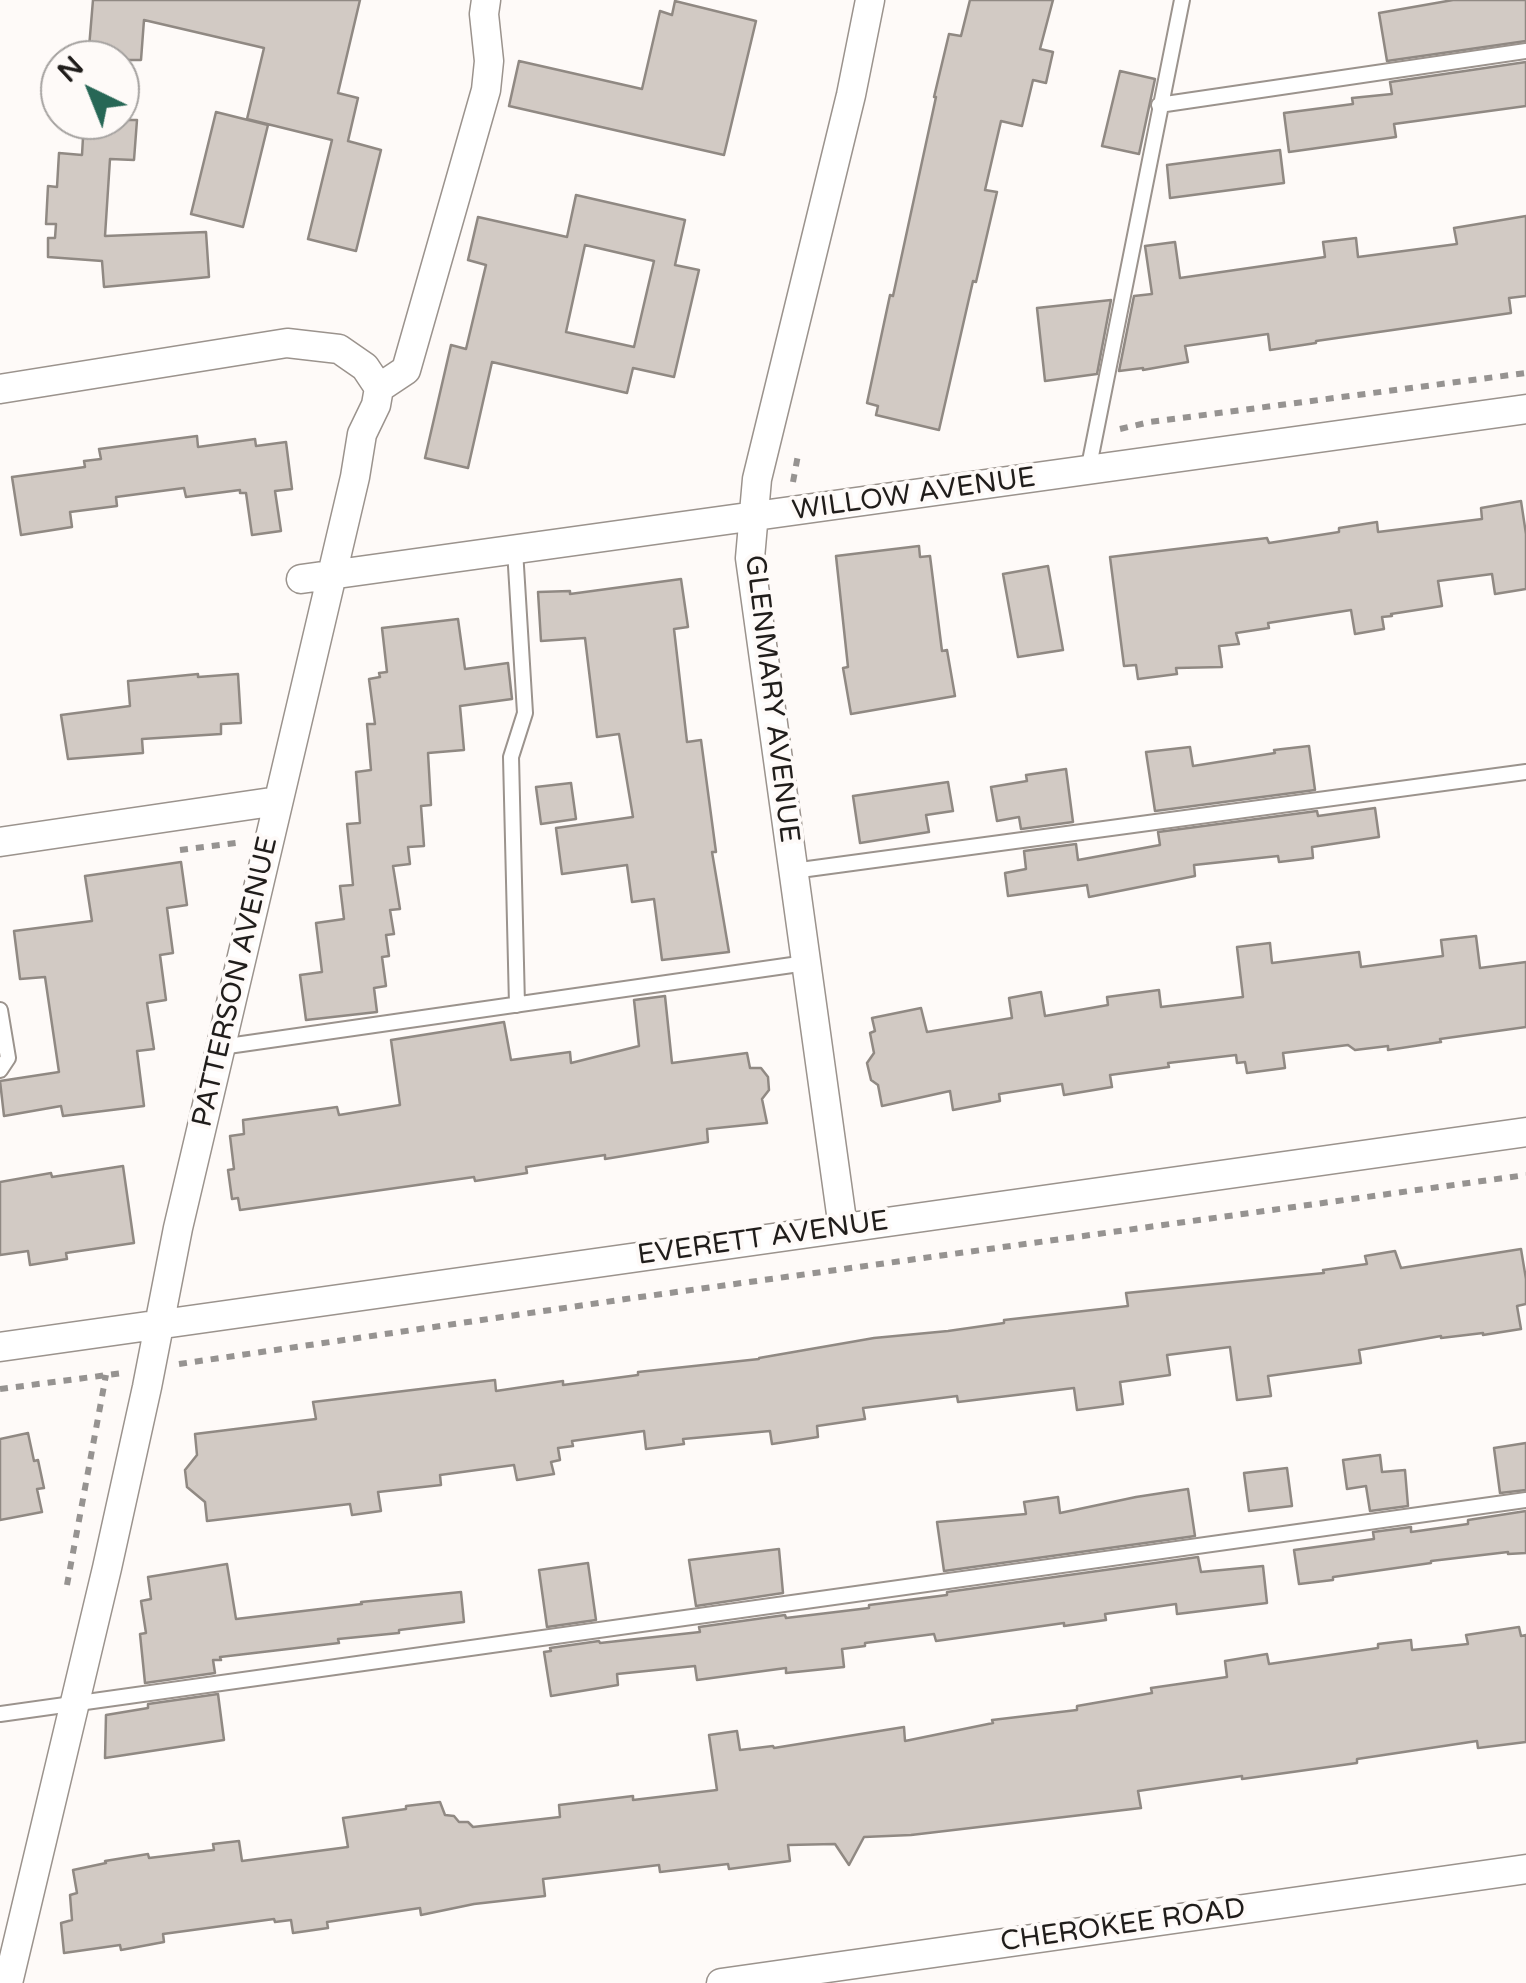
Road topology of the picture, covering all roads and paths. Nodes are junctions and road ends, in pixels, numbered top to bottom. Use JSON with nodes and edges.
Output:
{"nodes":[{"id":1,"x":486,"y":0,"type":"edge"},
{"id":2,"x":870,"y":0,"type":"edge"},
{"id":3,"x":1182,"y":0,"type":"edge"},
{"id":4,"x":1526,"y":51,"type":"edge"},
{"id":5,"x":1160,"y":105,"type":"junction"},
{"id":6,"x":379,"y":388,"type":"junction"},
{"id":7,"x":0,"y":389,"type":"edge"},
{"id":8,"x":1526,"y":409,"type":"edge"},
{"id":9,"x":799,"y":451,"type":"dead end"},
{"id":10,"x":1087,"y":471,"type":"junction"},
{"id":11,"x":786,"y":512,"type":"junction"},
{"id":12,"x":754,"y":517,"type":"junction"},
{"id":13,"x":515,"y":550,"type":"junction"},
{"id":14,"x":332,"y":575,"type":"junction"},
{"id":15,"x":301,"y":579,"type":"dead end"},
{"id":16,"x":1526,"y":772,"type":"edge"},
{"id":17,"x":278,"y":801,"type":"junction"},
{"id":18,"x":0,"y":842,"type":"edge"},
{"id":19,"x":793,"y":871,"type":"junction"},
{"id":20,"x":806,"y":963,"type":"junction"},
{"id":21,"x":517,"y":1004,"type":"junction"},
{"id":22,"x":0,"y":1010,"type":"edge"},
{"id":23,"x":220,"y":1047,"type":"junction"},
{"id":24,"x":0,"y":1070,"type":"edge"},
{"id":25,"x":1526,"y":1132,"type":"edge"},
{"id":26,"x":1526,"y":1176,"type":"edge"},
{"id":27,"x":844,"y":1228,"type":"junction"},
{"id":28,"x":159,"y":1324,"type":"junction"},
{"id":29,"x":0,"y":1346,"type":"edge"},
{"id":30,"x":178,"y":1364,"type":"dead end"},
{"id":31,"x":0,"y":1390,"type":"edge"},
{"id":32,"x":1526,"y":1500,"type":"edge"},
{"id":33,"x":64,"y":1600,"type":"dead end"},
{"id":34,"x":74,"y":1703,"type":"junction"},
{"id":35,"x":0,"y":1714,"type":"edge"},
{"id":36,"x":1526,"y":1869,"type":"edge"},
{"id":37,"x":8,"y":1983,"type":"edge"},
{"id":38,"x":721,"y":1983,"type":"edge"}],
"edges":[{"from":1,"to":6,"type":"street","name":"PATTERSON AVENUE"},
{"from":2,"to":12,"type":"street","name":"GLENMARY AVENUE"},
{"from":3,"to":5,"type":"lane"},
{"from":4,"to":5,"type":"lane"},
{"from":5,"to":10,"type":"lane"},
{"from":6,"to":7,"type":"street"},
{"from":6,"to":14,"type":"street","name":"PATTERSON AVENUE"},
{"from":8,"to":10,"type":"street","name":"WILLOW AVENUE"},
{"from":9,"to":11,"type":"path"},
{"from":10,"to":11,"type":"street","name":"WILLOW AVENUE"},
{"from":11,"to":12,"type":"street","name":"WILLOW AVENUE"},
{"from":12,"to":13,"type":"street","name":"WILLOW AVENUE"},
{"from":12,"to":19,"type":"street","name":"GLENMARY AVENUE"},
{"from":13,"to":14,"type":"street","name":"WILLOW AVENUE"},
{"from":13,"to":21,"type":"lane"},
{"from":14,"to":15,"type":"street","name":"WILLOW AVENUE"},
{"from":14,"to":17,"type":"street","name":"PATTERSON AVENUE"},
{"from":16,"to":19,"type":"lane"},
{"from":17,"to":18,"type":"street"},
{"from":17,"to":23,"type":"street","name":"PATTERSON AVENUE"},
{"from":19,"to":20,"type":"street","name":"GLENMARY AVENUE"},
{"from":20,"to":21,"type":"lane"},
{"from":20,"to":27,"type":"street","name":"GLENMARY AVENUE"},
{"from":21,"to":23,"type":"lane"},
{"from":22,"to":24,"type":"lane"},
{"from":23,"to":28,"type":"street","name":"PATTERSON AVENUE"},
{"from":25,"to":27,"type":"street","name":"EVERETT AVENUE"},
{"from":26,"to":30,"type":"path"},
{"from":27,"to":28,"type":"street","name":"EVERETT AVENUE"},
{"from":28,"to":29,"type":"street","name":"EVERETT AVENUE"},
{"from":28,"to":34,"type":"street","name":"PATTERSON AVENUE"},
{"from":31,"to":33,"type":"path"},
{"from":32,"to":34,"type":"lane"},
{"from":34,"to":35,"type":"lane"},
{"from":34,"to":37,"type":"street","name":"PATTERSON AVENUE"},
{"from":36,"to":38,"type":"street","name":"CHEROKEE ROAD"}]}
